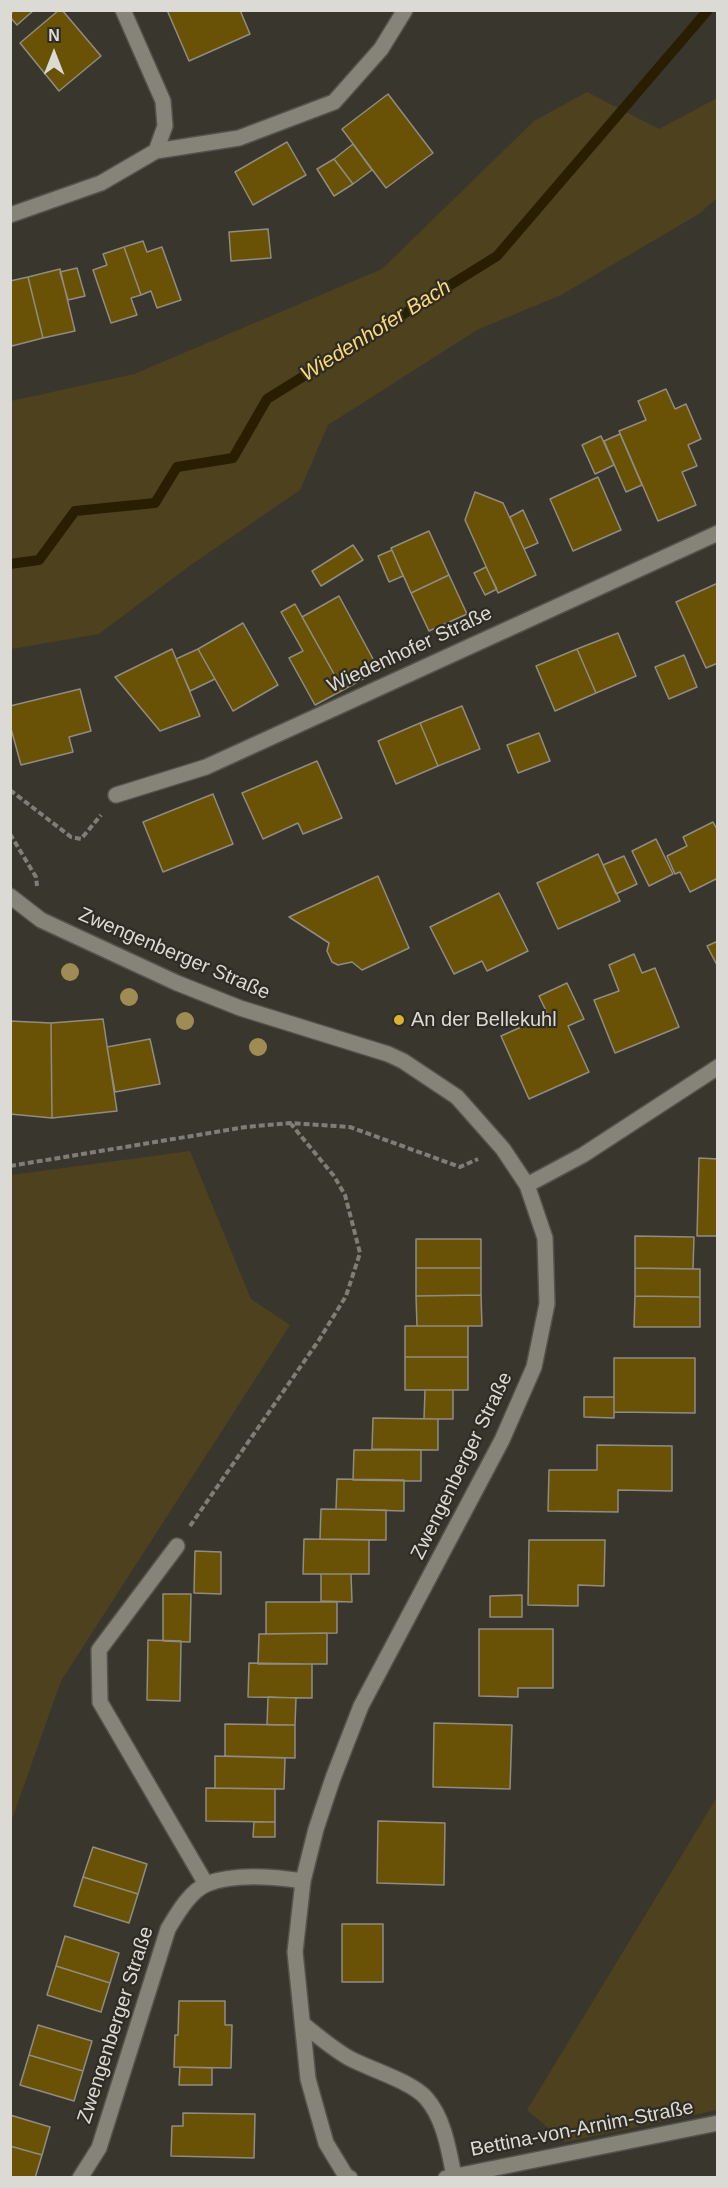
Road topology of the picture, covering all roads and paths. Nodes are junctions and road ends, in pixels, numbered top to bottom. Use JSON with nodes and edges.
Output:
{"nodes":[{"id":1,"x":123,"y":10,"type":"edge"},
{"id":2,"x":405,"y":10,"type":"edge"},
{"id":3,"x":156,"y":151,"type":"junction"},
{"id":4,"x":10,"y":215,"type":"edge"},
{"id":5,"x":717,"y":533,"type":"edge"},
{"id":6,"x":10,"y":790,"type":"edge"},
{"id":7,"x":116,"y":795,"type":"joint"},
{"id":8,"x":10,"y":834,"type":"edge"},
{"id":9,"x":10,"y":896,"type":"edge"},
{"id":10,"x":41,"y":920,"type":"junction"},
{"id":11,"x":717,"y":1067,"type":"edge"},
{"id":12,"x":290,"y":1123,"type":"junction"},
{"id":13,"x":503,"y":1149,"type":"junction"},
{"id":14,"x":10,"y":1166,"type":"edge"},
{"id":15,"x":527,"y":1185,"type":"junction"},
{"id":16,"x":177,"y":1546,"type":"joint"},
{"id":17,"x":303,"y":1881,"type":"junction"},
{"id":18,"x":206,"y":1884,"type":"junction"},
{"id":19,"x":304,"y":2025,"type":"junction"},
{"id":20,"x":717,"y":2123,"type":"edge"},
{"id":21,"x":450,"y":2177,"type":"edge"},
{"id":22,"x":80,"y":2178,"type":"edge"},
{"id":23,"x":350,"y":2178,"type":"edge"}],
"edges":[{"from":1,"to":3,"type":"street"},
{"from":2,"to":3,"type":"street"},
{"from":3,"to":4,"type":"street"},
{"from":5,"to":7,"type":"street","name":"Wiedenhofer Straße"},
{"from":6,"to":7,"type":"path"},
{"from":8,"to":10,"type":"path"},
{"from":9,"to":10,"type":"street","name":"Zwengenberger Straße"},
{"from":10,"to":13,"type":"street","name":"Zwengenberger Straße"},
{"from":11,"to":15,"type":"street"},
{"from":12,"to":13,"type":"path"},
{"from":12,"to":14,"type":"path"},
{"from":12,"to":16,"type":"path"},
{"from":13,"to":15,"type":"street","name":"Zwengenberger Straße"},
{"from":15,"to":17,"type":"street","name":"Zwengenberger Straße"},
{"from":16,"to":18,"type":"street"},
{"from":17,"to":18,"type":"street"},
{"from":17,"to":19,"type":"street","name":"Zwengenberger Straße"},
{"from":18,"to":22,"type":"street","name":"Zwengenberger Straße"},
{"from":19,"to":21,"type":"street"},
{"from":19,"to":23,"type":"street","name":"Zwengenberger Straße"},
{"from":20,"to":21,"type":"street","name":"Bettina-von-Arnim-Straße"}]}
